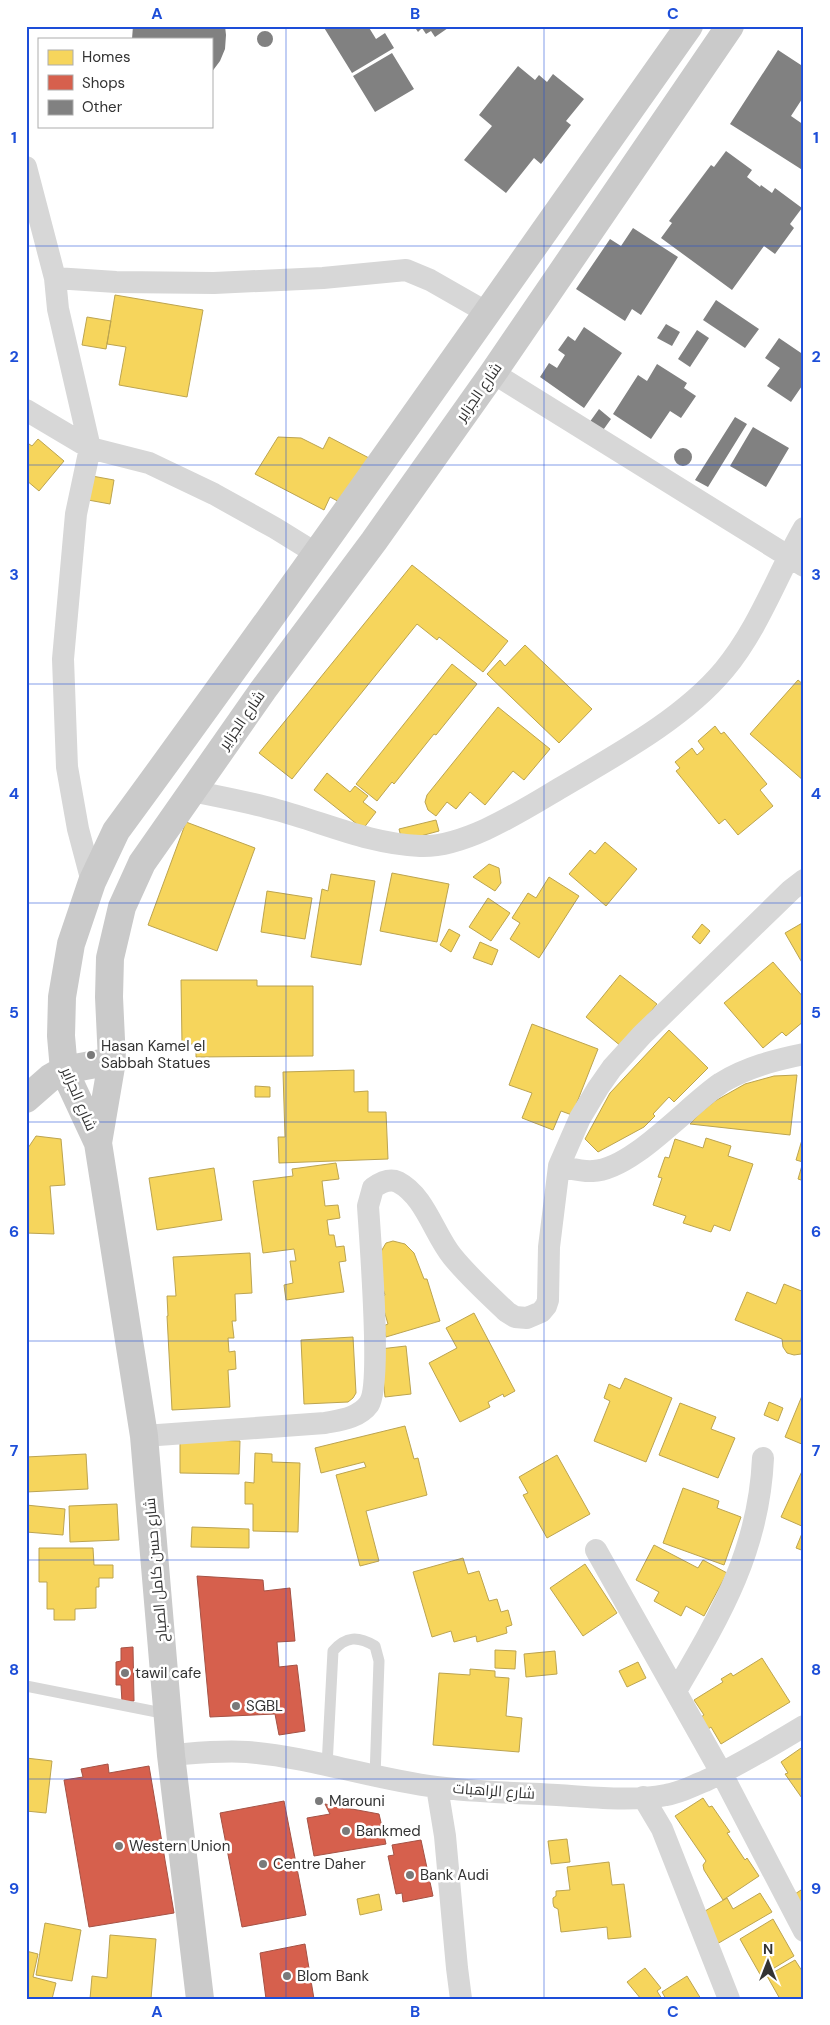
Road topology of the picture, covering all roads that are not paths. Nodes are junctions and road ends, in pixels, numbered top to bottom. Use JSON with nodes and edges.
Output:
{"nodes":[{"id":1,"x":689,"y":26,"type":"edge"},
{"id":2,"x":730,"y":26,"type":"edge"},
{"id":3,"x":26,"y":167,"type":"edge"},
{"id":4,"x":55,"y":278,"type":"junction"},
{"id":5,"x":486,"y":312,"type":"junction"},
{"id":6,"x":493,"y":373,"type":"junction"},
{"id":7,"x":26,"y":410,"type":"edge"},
{"id":8,"x":90,"y":448,"type":"junction"},
{"id":9,"x":804,"y":528,"type":"edge"},
{"id":10,"x":317,"y":554,"type":"junction"},
{"id":11,"x":796,"y":561,"type":"edge"},
{"id":12,"x":192,"y":791,"type":"junction"},
{"id":13,"x":804,"y":880,"type":"edge"},
{"id":14,"x":92,"y":882,"type":"junction"},
{"id":15,"x":804,"y":1054,"type":"edge"},
{"id":16,"x":112,"y":1061,"type":"junction"},
{"id":17,"x":64,"y":1070,"type":"junction"},
{"id":18,"x":26,"y":1099,"type":"edge"},
{"id":19,"x":98,"y":1143,"type":"junction"},
{"id":20,"x":560,"y":1166,"type":"junction"},
{"id":21,"x":144,"y":1436,"type":"junction"},
{"id":22,"x":763,"y":1458,"type":"dead end"},
{"id":23,"x":596,"y":1550,"type":"dead end"},
{"id":24,"x":26,"y":1686,"type":"edge"},
{"id":25,"x":676,"y":1692,"type":"junction"},
{"id":26,"x":168,"y":1714,"type":"junction"},
{"id":27,"x":804,"y":1726,"type":"edge"},
{"id":28,"x":172,"y":1755,"type":"junction"},
{"id":29,"x":328,"y":1766,"type":"junction"},
{"id":30,"x":722,"y":1774,"type":"junction"},
{"id":31,"x":375,"y":1777,"type":"junction"},
{"id":32,"x":437,"y":1787,"type":"junction"},
{"id":33,"x":643,"y":1797,"type":"junction"},
{"id":34,"x":804,"y":1931,"type":"edge"},
{"id":35,"x":200,"y":1999,"type":"edge"},
{"id":36,"x":462,"y":1999,"type":"edge"},
{"id":37,"x":729,"y":1999,"type":"edge"}],
"edges":[{"from":1,"to":5,"type":"main road","name":"شارع الجزاير"},
{"from":2,"to":6,"type":"main road","name":"شارع الجزاير"},
{"from":3,"to":4,"type":"street"},
{"from":4,"to":5,"type":"street"},
{"from":4,"to":8,"type":"street"},
{"from":5,"to":10,"type":"main road","name":"شارع الجزاير"},
{"from":6,"to":11,"type":"street"},
{"from":6,"to":12,"type":"main road","name":"شارع الجزاير"},
{"from":7,"to":8,"type":"street"},
{"from":8,"to":10,"type":"street"},
{"from":8,"to":14,"type":"street"},
{"from":9,"to":11,"type":"street"},
{"from":10,"to":14,"type":"main road","name":"شارع الجزاير"},
{"from":11,"to":12,"type":"street"},
{"from":12,"to":16,"type":"main road","name":"شارع الجزاير"},
{"from":13,"to":20,"type":"street"},
{"from":14,"to":17,"type":"main road","name":"شارع الجزاير"},
{"from":15,"to":20,"type":"street"},
{"from":16,"to":17,"type":"main road"},
{"from":16,"to":19,"type":"main road","name":"شارع الجزاير"},
{"from":17,"to":18,"type":"main road"},
{"from":17,"to":19,"type":"main road","name":"شارع الجزاير"},
{"from":19,"to":21,"type":"main road","name":"شارع حسن كامل الصباح"},
{"from":20,"to":21,"type":"street"},
{"from":21,"to":26,"type":"main road","name":"شارع حسن كامل الصباح"},
{"from":22,"to":25,"type":"street"},
{"from":23,"to":25,"type":"street"},
{"from":24,"to":26,"type":"lane"},
{"from":25,"to":30,"type":"street"},
{"from":26,"to":28,"type":"main road","name":"شارع حسن كامل الصباح"},
{"from":27,"to":30,"type":"street","name":"شارع الراهبات"},
{"from":28,"to":29,"type":"street","name":"شارع الراهبات"},
{"from":28,"to":35,"type":"main road","name":"شارع حسن كامل الصباح"},
{"from":29,"to":31,"type":"street","name":"شارع الراهبات"},
{"from":29,"to":31,"type":"lane"},
{"from":30,"to":33,"type":"street","name":"شارع الراهبات"},
{"from":30,"to":34,"type":"street"},
{"from":31,"to":32,"type":"street","name":"شارع الراهبات"},
{"from":32,"to":33,"type":"street","name":"شارع الراهبات"},
{"from":32,"to":36,"type":"street"},
{"from":33,"to":37,"type":"street"}]}
